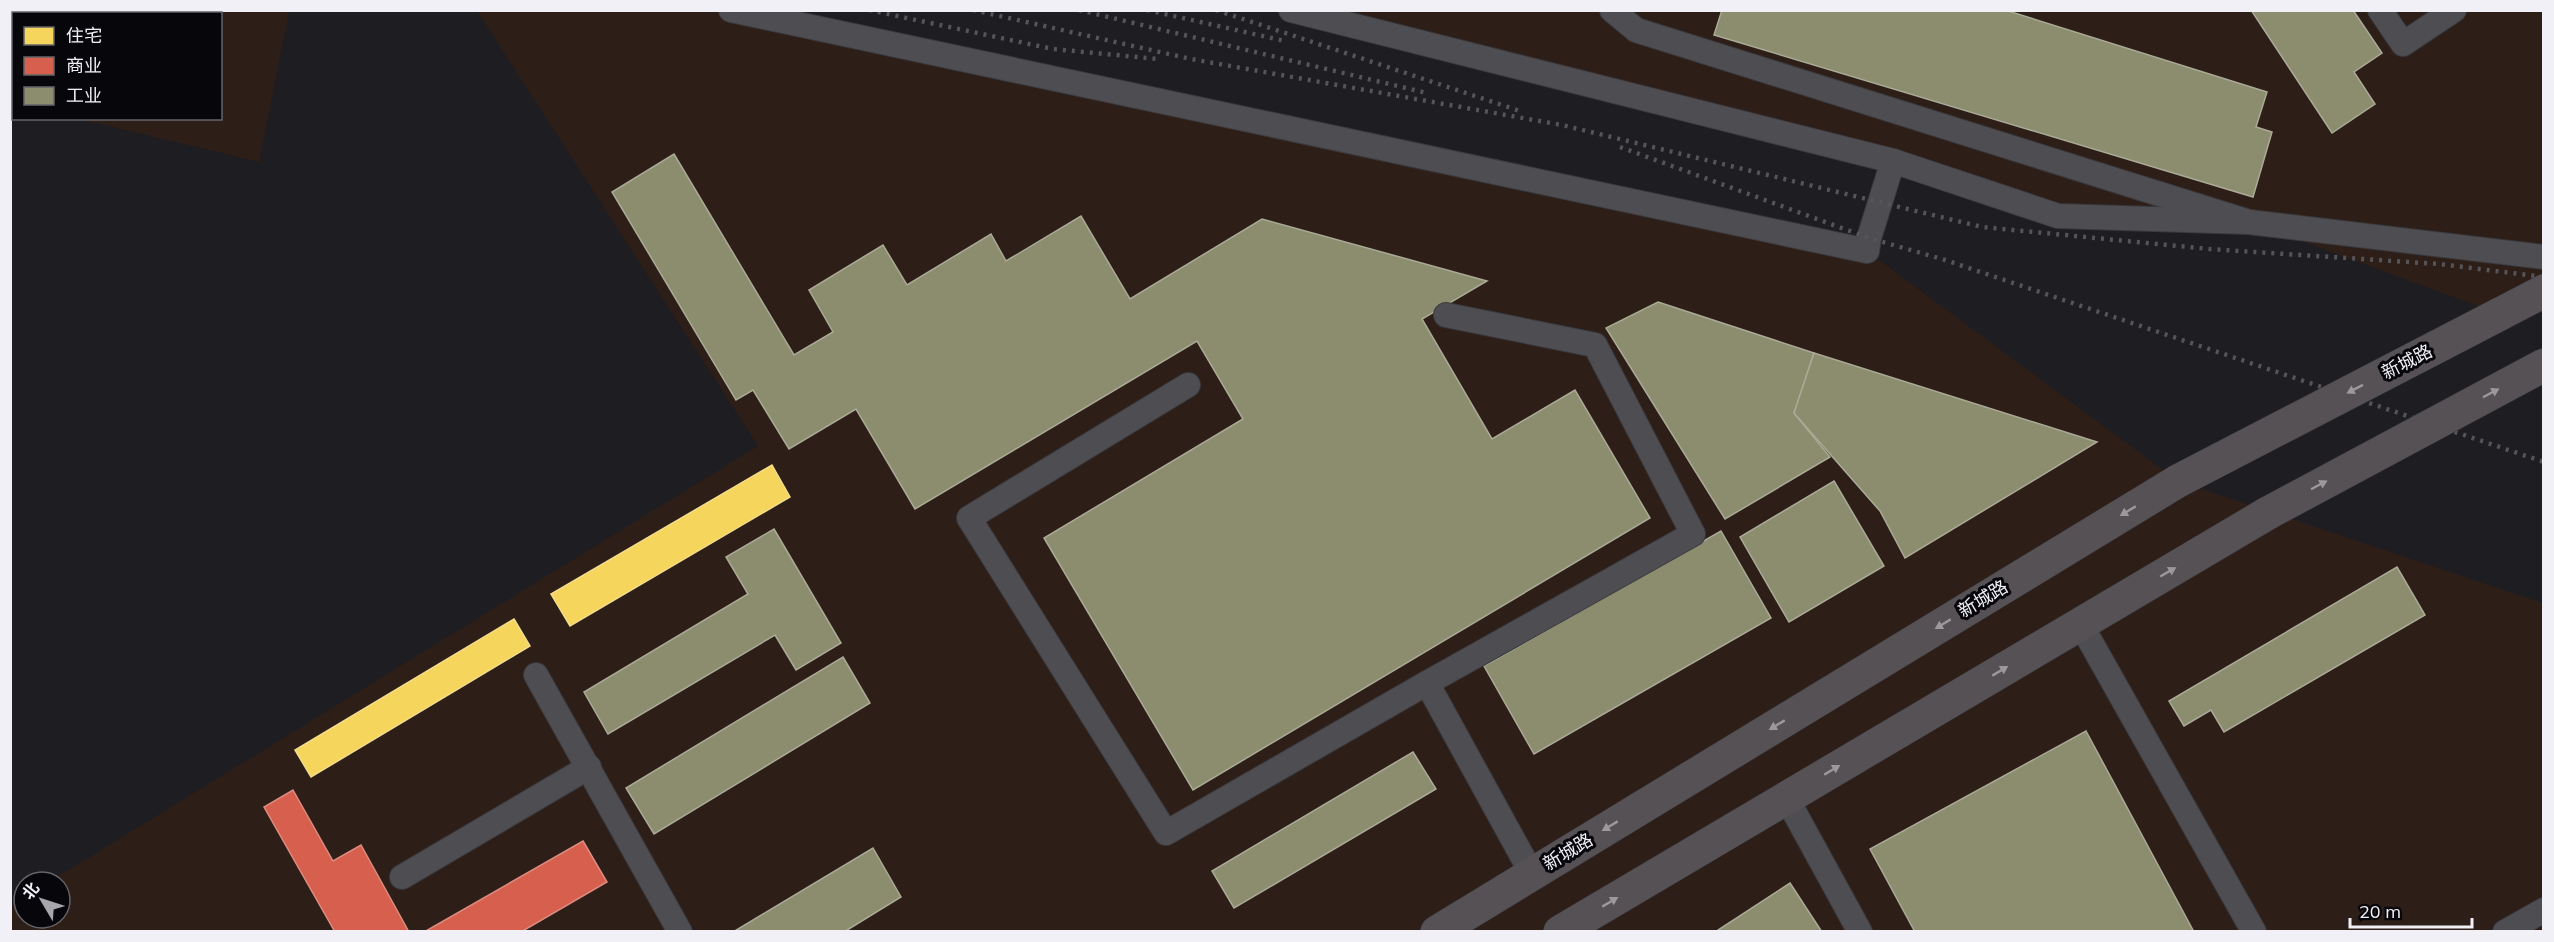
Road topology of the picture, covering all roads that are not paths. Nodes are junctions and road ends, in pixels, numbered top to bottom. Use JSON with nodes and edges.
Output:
{"nodes":[{"id":1,"x":731,"y":10,"type":"edge"},
{"id":2,"x":1291,"y":10,"type":"edge"},
{"id":3,"x":1612,"y":10,"type":"edge"},
{"id":4,"x":2380,"y":10,"type":"edge"},
{"id":5,"x":2454,"y":10,"type":"edge"},
{"id":6,"x":1893,"y":161,"type":"junction"},
{"id":7,"x":2249,"y":222,"type":"junction"},
{"id":8,"x":2544,"y":257,"type":"edge"},
{"id":9,"x":2544,"y":291,"type":"edge"},
{"id":10,"x":1446,"y":315,"type":"dead end"},
{"id":11,"x":2544,"y":365,"type":"edge"},
{"id":12,"x":1188,"y":385,"type":"dead end"},
{"id":13,"x":2080,"y":623,"type":"junction"},
{"id":14,"x":536,"y":675,"type":"dead end"},
{"id":15,"x":1427,"y":683,"type":"junction"},
{"id":16,"x":589,"y":767,"type":"junction"},
{"id":17,"x":1786,"y":797,"type":"junction"},
{"id":18,"x":1532,"y":874,"type":"junction"},
{"id":19,"x":402,"y":877,"type":"dead end"},
{"id":20,"x":2544,"y":910,"type":"edge"},
{"id":21,"x":676,"y":930,"type":"edge"},
{"id":22,"x":1437,"y":932,"type":"edge"},
{"id":23,"x":1560,"y":932,"type":"edge"},
{"id":24,"x":1860,"y":932,"type":"edge"},
{"id":25,"x":2254,"y":932,"type":"edge"},
{"id":26,"x":2505,"y":932,"type":"edge"}],
"edges":[{"from":1,"to":6,"type":"lane"},
{"from":2,"to":6,"type":"lane"},
{"from":3,"to":7,"type":"lane"},
{"from":4,"to":5,"type":"lane"},
{"from":6,"to":7,"type":"lane"},
{"from":7,"to":8,"type":"lane"},
{"from":9,"to":18,"type":"main road","name":"新城路","one_way":true,"bridge":true},
{"from":10,"to":15,"type":"lane"},
{"from":13,"to":11,"type":"main road","one_way":true,"bridge":true},
{"from":12,"to":15,"type":"lane"},
{"from":17,"to":13,"type":"main road","one_way":true},
{"from":13,"to":25,"type":"lane"},
{"from":14,"to":16,"type":"lane"},
{"from":15,"to":18,"type":"lane"},
{"from":16,"to":19,"type":"lane"},
{"from":16,"to":21,"type":"lane"},
{"from":23,"to":17,"type":"main road","one_way":true},
{"from":17,"to":24,"type":"lane"},
{"from":18,"to":22,"type":"main road","name":"新城路"},
{"from":20,"to":26,"type":"lane"}]}
